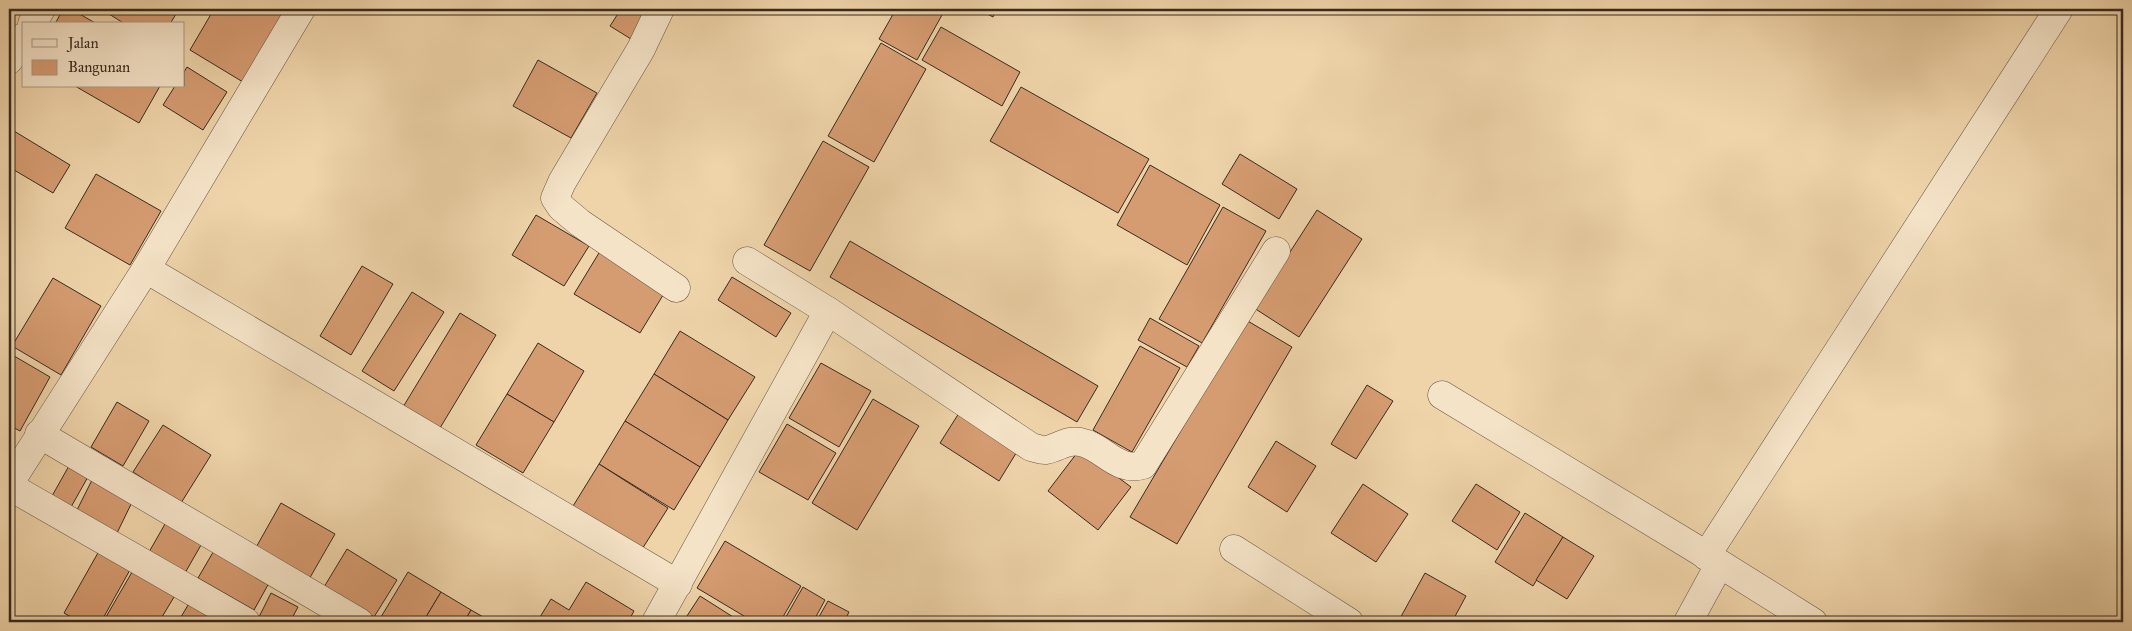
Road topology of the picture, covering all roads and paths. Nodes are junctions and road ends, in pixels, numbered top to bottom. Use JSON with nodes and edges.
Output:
{"nodes":[{"id":1,"x":42,"y":9,"type":"edge"},
{"id":2,"x":301,"y":9,"type":"edge"},
{"id":3,"x":660,"y":9,"type":"edge"},
{"id":4,"x":2059,"y":9,"type":"edge"},
{"id":5,"x":33,"y":22,"type":"edge"},
{"id":6,"x":22,"y":40,"type":"edge"},
{"id":7,"x":9,"y":60,"type":"edge"},
{"id":8,"x":1276,"y":251,"type":"dead end"},
{"id":9,"x":747,"y":261,"type":"dead end"},
{"id":10,"x":146,"y":269,"type":"junction"},
{"id":11,"x":676,"y":288,"type":"dead end"},
{"id":12,"x":828,"y":311,"type":"junction"},
{"id":13,"x":1442,"y":395,"type":"dead end"},
{"id":14,"x":39,"y":434,"type":"junction"},
{"id":15,"x":9,"y":485,"type":"edge"},
{"id":16,"x":1234,"y":549,"type":"dead end"},
{"id":17,"x":1713,"y":560,"type":"junction"},
{"id":18,"x":678,"y":584,"type":"junction"},
{"id":19,"x":246,"y":622,"type":"edge"},
{"id":20,"x":359,"y":622,"type":"edge"},
{"id":21,"x":656,"y":622,"type":"edge"},
{"id":22,"x":1349,"y":622,"type":"edge"},
{"id":23,"x":1688,"y":622,"type":"edge"},
{"id":24,"x":1813,"y":622,"type":"edge"}],
"edges":[{"from":1,"to":5,"type":"street"},
{"from":2,"to":10,"type":"street"},
{"from":3,"to":11,"type":"street"},
{"from":4,"to":17,"type":"street"},
{"from":6,"to":7,"type":"street"},
{"from":8,"to":12,"type":"street"},
{"from":9,"to":12,"type":"street"},
{"from":10,"to":14,"type":"street"},
{"from":10,"to":18,"type":"street"},
{"from":12,"to":18,"type":"street"},
{"from":13,"to":17,"type":"street"},
{"from":14,"to":15,"type":"street"},
{"from":14,"to":20,"type":"street"},
{"from":15,"to":19,"type":"street"},
{"from":16,"to":22,"type":"street"},
{"from":17,"to":23,"type":"street"},
{"from":17,"to":24,"type":"street"},
{"from":18,"to":21,"type":"street"}]}
